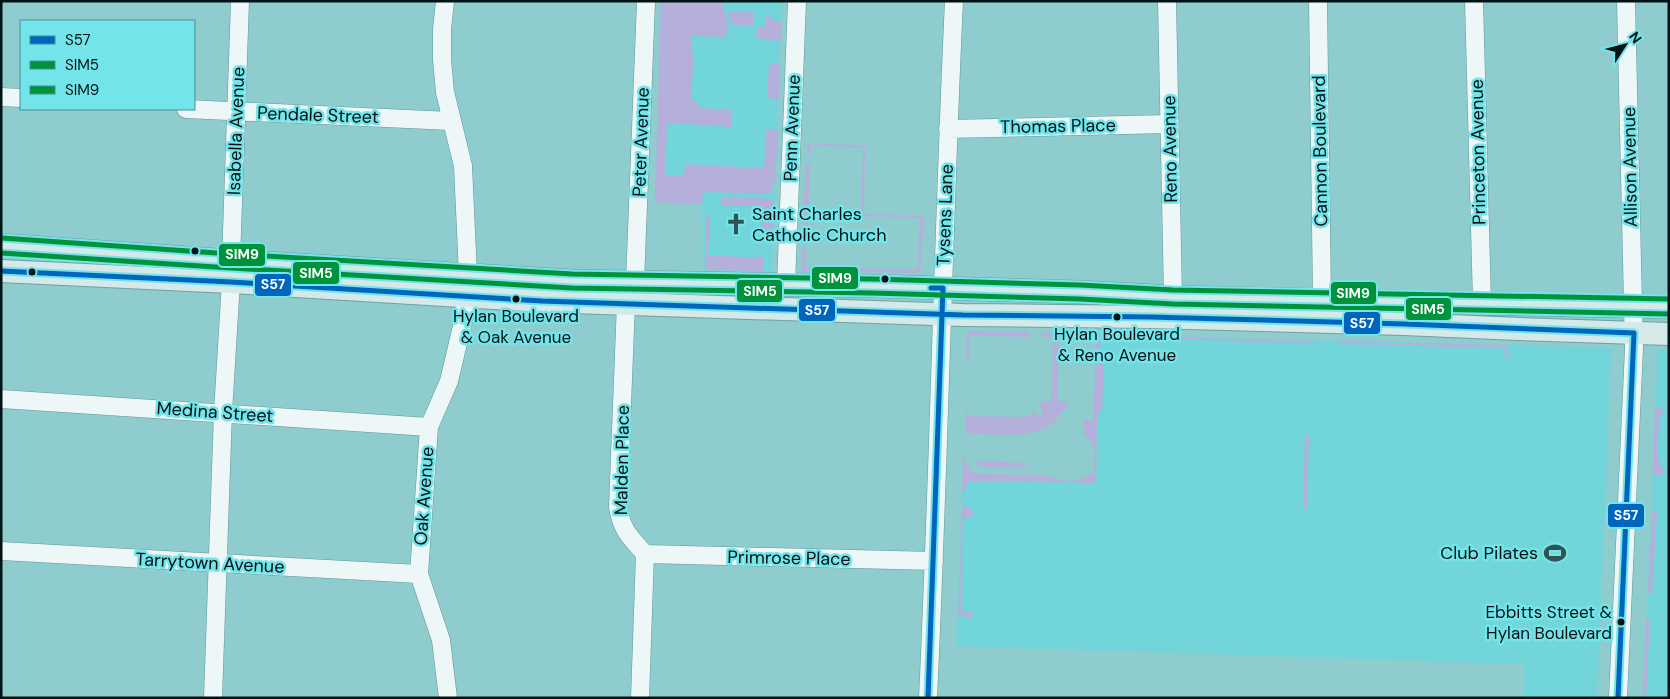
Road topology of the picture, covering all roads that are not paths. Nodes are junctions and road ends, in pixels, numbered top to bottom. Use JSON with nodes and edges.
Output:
{"nodes":[{"id":1,"x":240,"y":1,"type":"edge"},
{"id":2,"x":445,"y":1,"type":"edge"},
{"id":3,"x":646,"y":1,"type":"edge"},
{"id":4,"x":797,"y":1,"type":"edge"},
{"id":5,"x":954,"y":1,"type":"edge"},
{"id":6,"x":1167,"y":1,"type":"edge"},
{"id":7,"x":1318,"y":1,"type":"edge"},
{"id":8,"x":1474,"y":1,"type":"edge"},
{"id":9,"x":1626,"y":1,"type":"edge"},
{"id":10,"x":1,"y":97,"type":"edge"},
{"id":11,"x":20,"y":98,"type":"edge"},
{"id":12,"x":195,"y":110,"type":"edge"},
{"id":13,"x":236,"y":112,"type":"junction"},
{"id":14,"x":451,"y":121,"type":"junction"},
{"id":15,"x":1169,"y":124,"type":"junction"},
{"id":16,"x":948,"y":129,"type":"junction"},
{"id":17,"x":1,"y":245,"type":"edge"},
{"id":18,"x":1,"y":271,"type":"edge"},
{"id":19,"x":231,"y":272,"type":"junction"},
{"id":20,"x":635,"y":282,"type":"junction"},
{"id":21,"x":786,"y":285,"type":"junction"},
{"id":22,"x":467,"y":286,"type":"junction"},
{"id":23,"x":943,"y":288,"type":"junction"},
{"id":24,"x":1173,"y":297,"type":"junction"},
{"id":25,"x":1322,"y":300,"type":"junction"},
{"id":26,"x":626,"y":303,"type":"junction"},
{"id":27,"x":1482,"y":303,"type":"junction"},
{"id":28,"x":1633,"y":306,"type":"junction"},
{"id":29,"x":1669,"y":307,"type":"edge"},
{"id":30,"x":942,"y":314,"type":"junction"},
{"id":31,"x":1634,"y":333,"type":"junction"},
{"id":32,"x":1669,"y":334,"type":"edge"},
{"id":33,"x":1,"y":399,"type":"edge"},
{"id":34,"x":223,"y":412,"type":"junction"},
{"id":35,"x":429,"y":427,"type":"junction"},
{"id":36,"x":1,"y":551,"type":"edge"},
{"id":37,"x":645,"y":554,"type":"junction"},
{"id":38,"x":934,"y":561,"type":"junction"},
{"id":39,"x":218,"y":563,"type":"junction"},
{"id":40,"x":419,"y":574,"type":"junction"},
{"id":41,"x":213,"y":698,"type":"edge"},
{"id":42,"x":448,"y":698,"type":"edge"},
{"id":43,"x":640,"y":698,"type":"edge"},
{"id":44,"x":928,"y":698,"type":"edge"},
{"id":45,"x":1618,"y":698,"type":"edge"}],
"edges":[{"from":1,"to":13,"type":"street","name":"Isabella Avenue"},
{"from":2,"to":14,"type":"street","name":"Oak Avenue"},
{"from":3,"to":20,"type":"street","name":"Peter Avenue"},
{"from":4,"to":21,"type":"street","name":"Penn Avenue"},
{"from":5,"to":16,"type":"street","name":"Tysens Lane"},
{"from":6,"to":15,"type":"street","name":"Reno Avenue"},
{"from":7,"to":25,"type":"street","name":"Cannon Boulevard"},
{"from":8,"to":27,"type":"street","name":"Princeton Avenue"},
{"from":9,"to":28,"type":"street","name":"Allison Avenue"},
{"from":10,"to":11,"type":"street"},
{"from":12,"to":13,"type":"street","name":"Pendale Street"},
{"from":13,"to":14,"type":"street","name":"Pendale Street"},
{"from":13,"to":19,"type":"street","name":"Isabella Avenue"},
{"from":14,"to":22,"type":"street","name":"Oak Avenue"},
{"from":15,"to":16,"type":"street","name":"Thomas Place"},
{"from":15,"to":24,"type":"street","name":"Reno Avenue"},
{"from":16,"to":23,"type":"street","name":"Tysens Lane"},
{"from":17,"to":19,"type":"main road"},
{"from":18,"to":19,"type":"main road"},
{"from":19,"to":22,"type":"main road"},
{"from":19,"to":34,"type":"street","name":"Isabella Avenue"},
{"from":20,"to":21,"type":"main road"},
{"from":20,"to":22,"type":"main road"},
{"from":21,"to":23,"type":"main road"},
{"from":22,"to":26,"type":"main road"},
{"from":22,"to":35,"type":"street","name":"Oak Avenue"},
{"from":23,"to":24,"type":"main road"},
{"from":23,"to":30,"type":"street","name":"Tysens Lane"},
{"from":24,"to":25,"type":"main road"},
{"from":25,"to":27,"type":"main road"},
{"from":26,"to":30,"type":"main road"},
{"from":26,"to":37,"type":"street","name":"Malden Place"},
{"from":27,"to":28,"type":"main road"},
{"from":28,"to":29,"type":"main road"},
{"from":28,"to":31,"type":"street","name":"Allison Avenue"},
{"from":30,"to":31,"type":"main road"},
{"from":30,"to":38,"type":"street","name":"Tysens Lane"},
{"from":31,"to":32,"type":"main road"},
{"from":31,"to":45,"type":"street","name":"Allison Avenue"},
{"from":33,"to":34,"type":"street","name":"Medina Street"},
{"from":34,"to":35,"type":"street","name":"Medina Street"},
{"from":34,"to":39,"type":"street","name":"Isabella Avenue"},
{"from":35,"to":40,"type":"street","name":"Oak Avenue"},
{"from":36,"to":39,"type":"street","name":"Tarrytown Avenue"},
{"from":37,"to":38,"type":"street","name":"Primrose Place"},
{"from":37,"to":43,"type":"street"},
{"from":38,"to":44,"type":"street","name":"Tysens Lane"},
{"from":39,"to":40,"type":"street","name":"Tarrytown Avenue"},
{"from":39,"to":41,"type":"street","name":"Isabella Avenue"},
{"from":40,"to":42,"type":"street","name":"Oak Avenue"}]}
